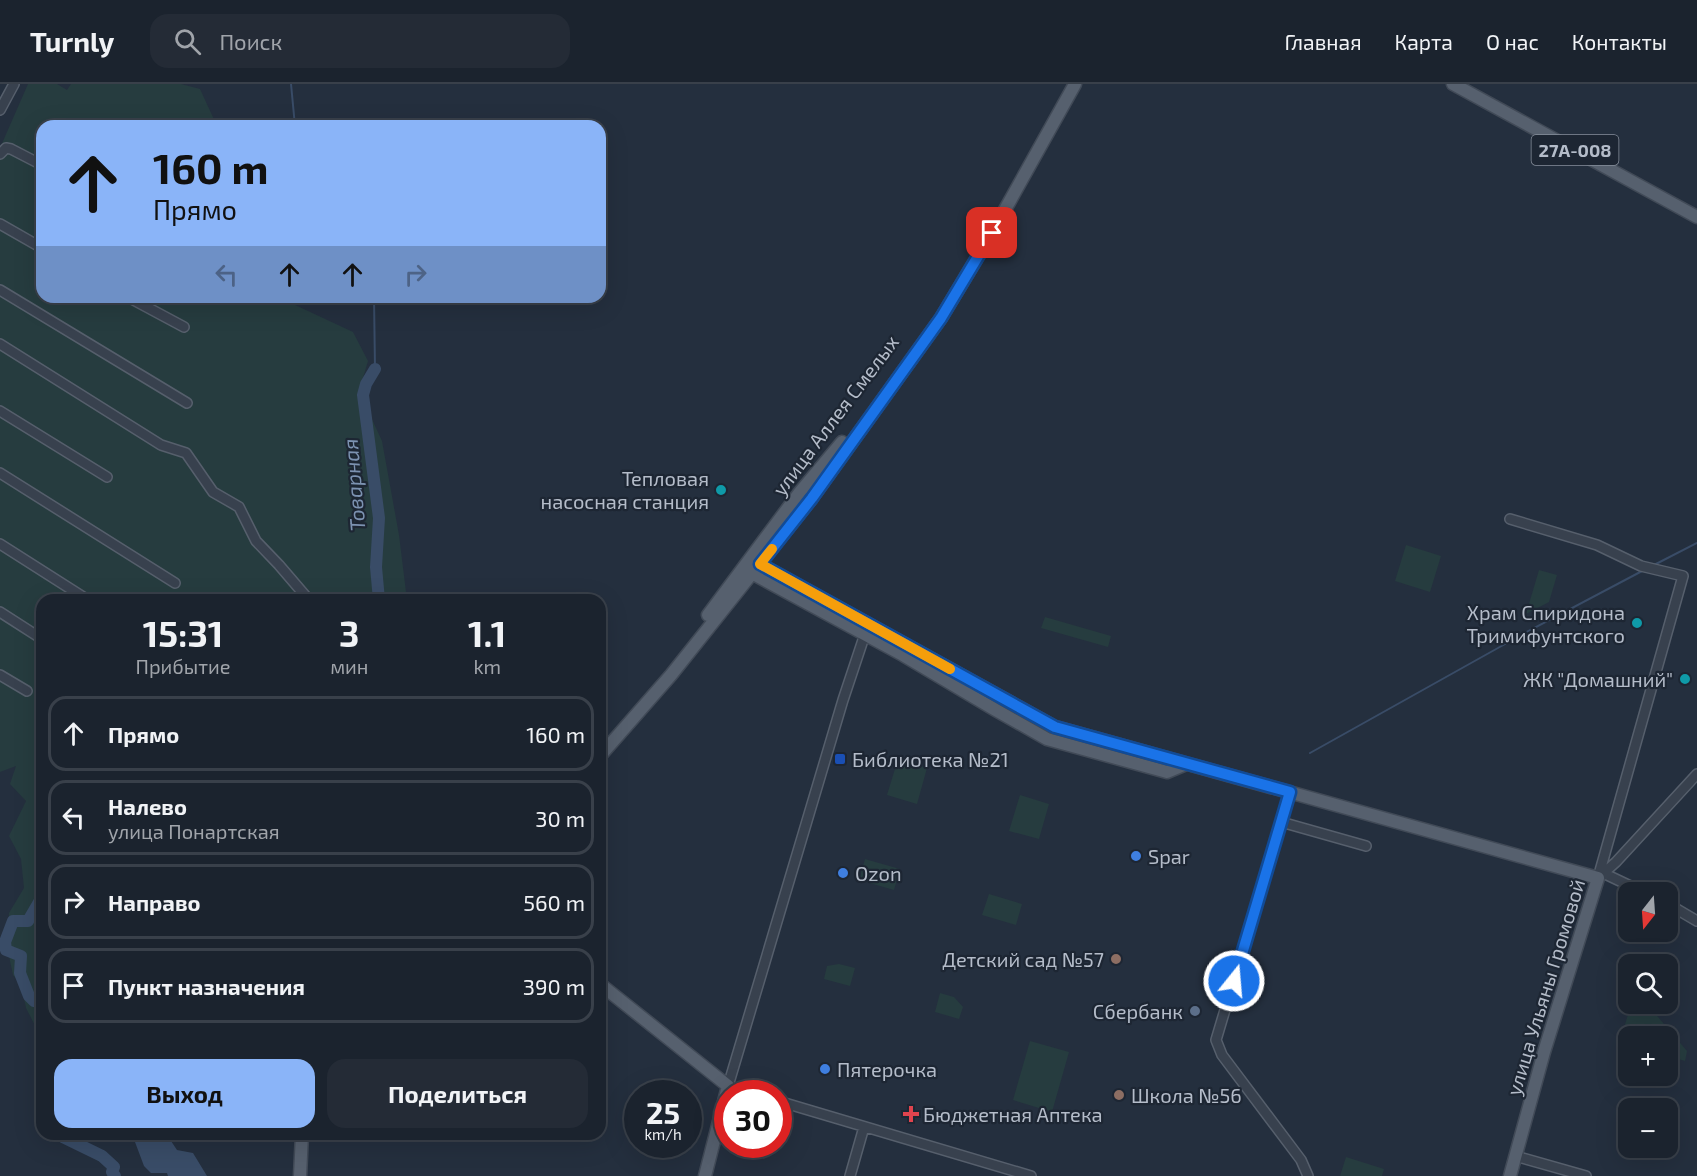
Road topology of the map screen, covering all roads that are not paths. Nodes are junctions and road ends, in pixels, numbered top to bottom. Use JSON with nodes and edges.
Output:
{"nodes":[{"id":1,"x":14,"y":84,"type":"edge"},
{"id":2,"x":1067,"y":84,"type":"edge"},
{"id":3,"x":1075,"y":84,"type":"edge"},
{"id":4,"x":1453,"y":84,"type":"edge"},
{"id":5,"x":0,"y":110,"type":"edge"},
{"id":6,"x":0,"y":154,"type":"edge"},
{"id":7,"x":36,"y":162,"type":"edge"},
{"id":8,"x":1697,"y":217,"type":"edge"},
{"id":9,"x":0,"y":224,"type":"edge"},
{"id":10,"x":36,"y":245,"type":"edge"},
{"id":11,"x":0,"y":290,"type":"edge"},
{"id":12,"x":139,"y":303,"type":"edge"},
{"id":13,"x":184,"y":327,"type":"dead end"},
{"id":14,"x":0,"y":344,"type":"edge"},
{"id":15,"x":187,"y":402,"type":"dead end"},
{"id":16,"x":0,"y":411,"type":"edge"},
{"id":17,"x":0,"y":473,"type":"edge"},
{"id":18,"x":107,"y":477,"type":"dead end"},
{"id":19,"x":1510,"y":519,"type":"dead end"},
{"id":20,"x":0,"y":544,"type":"edge"},
{"id":21,"x":751,"y":566,"type":"junction"},
{"id":22,"x":175,"y":583,"type":"dead end"},
{"id":23,"x":79,"y":594,"type":"edge"},
{"id":24,"x":304,"y":594,"type":"edge"},
{"id":25,"x":0,"y":612,"type":"edge"},
{"id":26,"x":865,"y":634,"type":"junction"},
{"id":27,"x":36,"y":635,"type":"edge"},
{"id":28,"x":906,"y":650,"type":"junction"},
{"id":29,"x":0,"y":675,"type":"edge"},
{"id":30,"x":27,"y":692,"type":"dead end"},
{"id":31,"x":606,"y":738,"type":"edge"},
{"id":32,"x":606,"y":749,"type":"edge"},
{"id":33,"x":1171,"y":759,"type":"junction"},
{"id":34,"x":1186,"y":764,"type":"junction"},
{"id":35,"x":1167,"y":772,"type":"junction"},
{"id":36,"x":1697,"y":774,"type":"edge"},
{"id":37,"x":1290,"y":792,"type":"junction"},
{"id":38,"x":1281,"y":822,"type":"junction"},
{"id":39,"x":1366,"y":846,"type":"dead end"},
{"id":40,"x":1601,"y":876,"type":"junction"},
{"id":41,"x":1618,"y":882,"type":"edge"},
{"id":42,"x":1678,"y":910,"type":"edge"},
{"id":43,"x":1697,"y":921,"type":"edge"},
{"id":44,"x":606,"y":989,"type":"edge"},
{"id":45,"x":720,"y":1080,"type":"edge"},
{"id":46,"x":730,"y":1080,"type":"edge"},
{"id":47,"x":792,"y":1105,"type":"edge"},
{"id":48,"x":864,"y":1127,"type":"junction"},
{"id":49,"x":302,"y":1140,"type":"edge"},
{"id":50,"x":714,"y":1141,"type":"edge"},
{"id":51,"x":1515,"y":1156,"type":"junction"},
{"id":52,"x":300,"y":1176,"type":"edge"},
{"id":53,"x":705,"y":1176,"type":"edge"},
{"id":54,"x":850,"y":1176,"type":"edge"},
{"id":55,"x":1031,"y":1176,"type":"edge"},
{"id":56,"x":1308,"y":1176,"type":"edge"},
{"id":57,"x":1510,"y":1176,"type":"edge"},
{"id":58,"x":1586,"y":1176,"type":"edge"}],
"edges":[{"from":1,"to":5,"type":"street"},
{"from":2,"to":21,"type":"main road","name":"улица Аллея Смелых"},
{"from":3,"to":21,"type":"main road"},
{"from":4,"to":8,"type":"main road","number":"27А-008"},
{"from":6,"to":7,"type":"street"},
{"from":9,"to":10,"type":"street"},
{"from":11,"to":15,"type":"street"},
{"from":12,"to":13,"type":"street"},
{"from":14,"to":24,"type":"street"},
{"from":16,"to":18,"type":"street"},
{"from":17,"to":22,"type":"street"},
{"from":19,"to":40,"type":"street"},
{"from":20,"to":23,"type":"street"},
{"from":21,"to":26,"type":"main road"},
{"from":21,"to":28,"type":"main road"},
{"from":21,"to":31,"type":"main road","name":"улица Аллея Смелых"},
{"from":21,"to":32,"type":"main road"},
{"from":25,"to":27,"type":"street"},
{"from":26,"to":28,"type":"main road"},
{"from":26,"to":46,"type":"street"},
{"from":28,"to":33,"type":"main road"},
{"from":28,"to":35,"type":"main road"},
{"from":29,"to":30,"type":"street"},
{"from":33,"to":34,"type":"main road"},
{"from":33,"to":35,"type":"main road"},
{"from":34,"to":35,"type":"main road"},
{"from":34,"to":37,"type":"main road"},
{"from":36,"to":40,"type":"street","name":"улица Ульяны Громовой"},
{"from":37,"to":38,"type":"street"},
{"from":37,"to":40,"type":"main road"},
{"from":38,"to":39,"type":"street"},
{"from":38,"to":56,"type":"street"},
{"from":40,"to":41,"type":"street"},
{"from":40,"to":51,"type":"main road","name":"улица Ульяны Громовой"},
{"from":42,"to":43,"type":"street"},
{"from":44,"to":45,"type":"main road"},
{"from":47,"to":48,"type":"street"},
{"from":48,"to":54,"type":"street"},
{"from":48,"to":55,"type":"street"},
{"from":49,"to":52,"type":"main road"},
{"from":50,"to":53,"type":"main road"},
{"from":51,"to":57,"type":"main road","name":"улица Ульяны Громовой"},
{"from":51,"to":58,"type":"street"}]}
